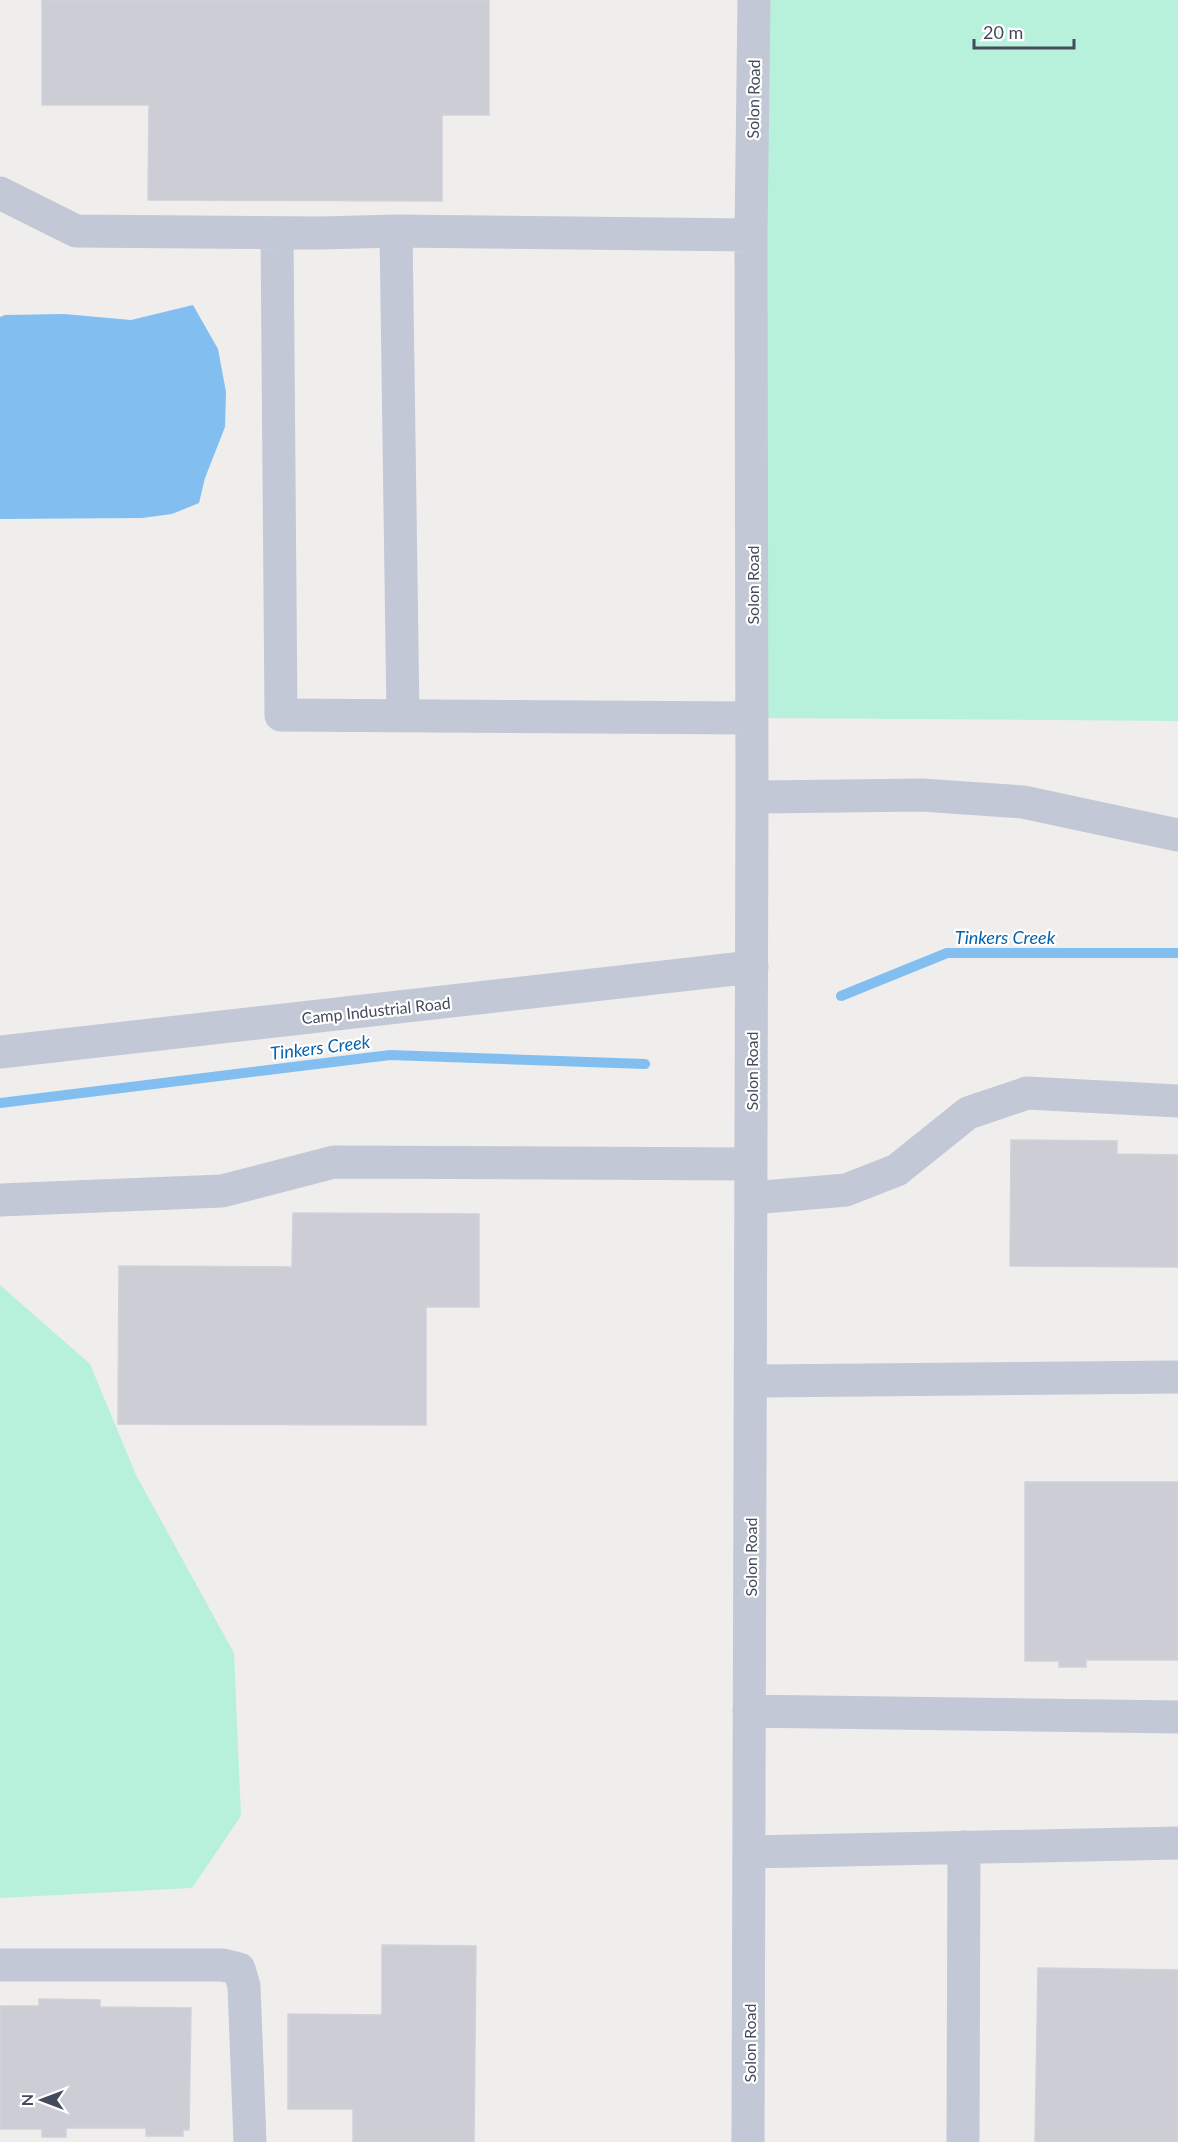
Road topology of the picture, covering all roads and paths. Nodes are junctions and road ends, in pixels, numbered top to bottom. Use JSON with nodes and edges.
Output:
{"nodes":[{"id":1,"x":754,"y":0,"type":"edge"},
{"id":2,"x":0,"y":193,"type":"edge"},
{"id":3,"x":396,"y":231,"type":"junction"},
{"id":4,"x":277,"y":233,"type":"junction"},
{"id":5,"x":751,"y":235,"type":"junction"},
{"id":6,"x":403,"y":716,"type":"junction"},
{"id":7,"x":752,"y":718,"type":"junction"},
{"id":8,"x":752,"y":797,"type":"junction"},
{"id":9,"x":1178,"y":835,"type":"edge"},
{"id":10,"x":752,"y":967,"type":"junction"},
{"id":11,"x":0,"y":1052,"type":"edge"},
{"id":12,"x":1178,"y":1101,"type":"edge"},
{"id":13,"x":751,"y":1164,"type":"junction"},
{"id":14,"x":751,"y":1198,"type":"junction"},
{"id":15,"x":0,"y":1200,"type":"edge"},
{"id":16,"x":1178,"y":1377,"type":"edge"},
{"id":17,"x":751,"y":1381,"type":"junction"},
{"id":18,"x":749,"y":1712,"type":"junction"},
{"id":19,"x":1178,"y":1716,"type":"edge"},
{"id":20,"x":1178,"y":1843,"type":"edge"},
{"id":21,"x":964,"y":1847,"type":"junction"},
{"id":22,"x":749,"y":1852,"type":"junction"},
{"id":23,"x":0,"y":1965,"type":"edge"},
{"id":24,"x":250,"y":2142,"type":"edge"},
{"id":25,"x":748,"y":2142,"type":"edge"},
{"id":26,"x":963,"y":2142,"type":"edge"}],
"edges":[{"from":1,"to":5,"type":"street","name":"Solon Road"},
{"from":2,"to":4,"type":"street"},
{"from":3,"to":4,"type":"street"},
{"from":3,"to":5,"type":"street"},
{"from":3,"to":6,"type":"street"},
{"from":4,"to":6,"type":"street"},
{"from":5,"to":7,"type":"street","name":"Solon Road"},
{"from":6,"to":7,"type":"street"},
{"from":7,"to":8,"type":"street","name":"Solon Road"},
{"from":8,"to":9,"type":"street"},
{"from":8,"to":10,"type":"street","name":"Solon Road"},
{"from":10,"to":11,"type":"street","name":"Camp Industrial Road"},
{"from":10,"to":13,"type":"street","name":"Solon Road"},
{"from":12,"to":14,"type":"street"},
{"from":13,"to":14,"type":"street","name":"Solon Road"},
{"from":13,"to":15,"type":"street"},
{"from":14,"to":17,"type":"street","name":"Solon Road"},
{"from":16,"to":17,"type":"street"},
{"from":17,"to":18,"type":"street","name":"Solon Road"},
{"from":18,"to":19,"type":"street"},
{"from":18,"to":22,"type":"street","name":"Solon Road"},
{"from":20,"to":21,"type":"street"},
{"from":21,"to":22,"type":"street"},
{"from":21,"to":26,"type":"street"},
{"from":22,"to":25,"type":"street","name":"Solon Road"},
{"from":23,"to":24,"type":"street"}]}
